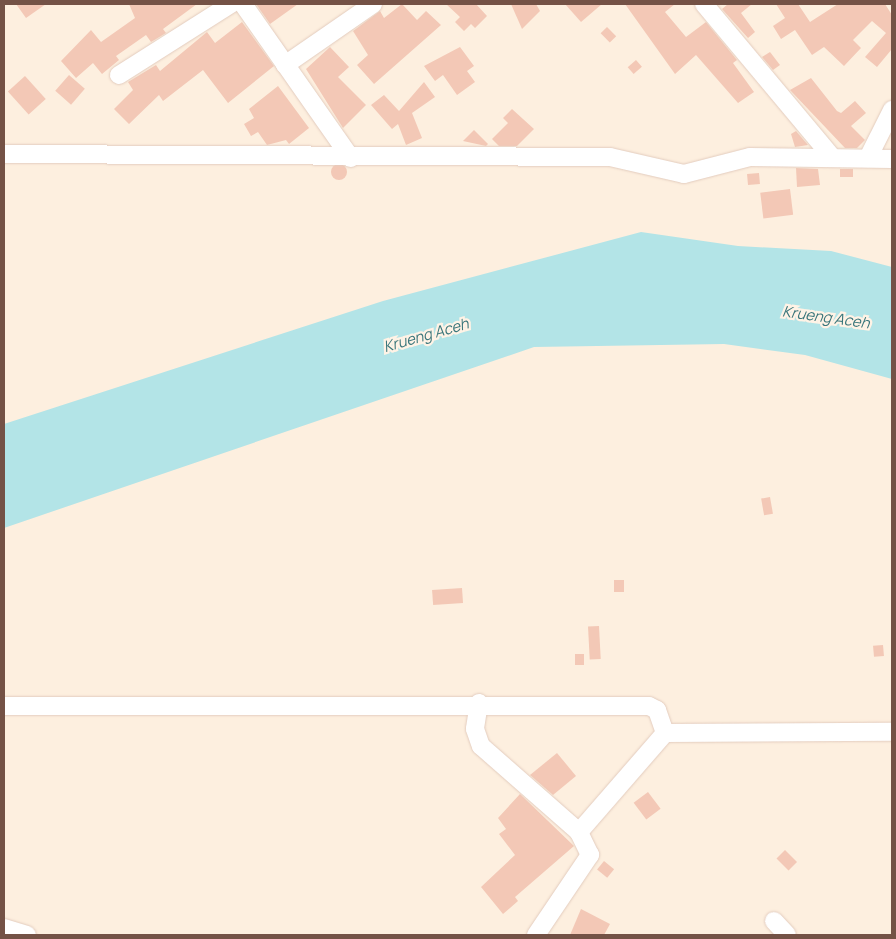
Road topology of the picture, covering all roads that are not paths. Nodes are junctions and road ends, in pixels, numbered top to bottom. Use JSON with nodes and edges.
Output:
{"nodes":[{"id":1,"x":231,"y":4,"type":"edge"},
{"id":2,"x":243,"y":4,"type":"edge"},
{"id":3,"x":373,"y":4,"type":"edge"},
{"id":4,"x":704,"y":4,"type":"edge"},
{"id":5,"x":284,"y":65,"type":"junction"},
{"id":6,"x":119,"y":75,"type":"dead end"},
{"id":7,"x":892,"y":110,"type":"edge"},
{"id":8,"x":4,"y":154,"type":"edge"},
{"id":9,"x":832,"y":157,"type":"junction"},
{"id":10,"x":351,"y":158,"type":"junction"},
{"id":11,"x":868,"y":158,"type":"junction"},
{"id":12,"x":892,"y":159,"type":"edge"},
{"id":13,"x":479,"y":703,"type":"junction"},
{"id":14,"x":4,"y":706,"type":"edge"},
{"id":15,"x":892,"y":732,"type":"edge"},
{"id":16,"x":665,"y":733,"type":"junction"},
{"id":17,"x":579,"y":832,"type":"junction"},
{"id":18,"x":774,"y":921,"type":"dead end"},
{"id":19,"x":4,"y":928,"type":"edge"},
{"id":20,"x":27,"y":935,"type":"edge"},
{"id":21,"x":536,"y":935,"type":"edge"},
{"id":22,"x":787,"y":935,"type":"edge"}],
"edges":[{"from":1,"to":6,"type":"street"},
{"from":2,"to":5,"type":"street"},
{"from":3,"to":5,"type":"street"},
{"from":4,"to":9,"type":"street"},
{"from":5,"to":10,"type":"street"},
{"from":7,"to":11,"type":"street"},
{"from":8,"to":10,"type":"street"},
{"from":9,"to":10,"type":"street"},
{"from":9,"to":11,"type":"street"},
{"from":11,"to":12,"type":"street"},
{"from":13,"to":14,"type":"street"},
{"from":13,"to":16,"type":"street"},
{"from":13,"to":17,"type":"street"},
{"from":15,"to":16,"type":"street"},
{"from":16,"to":17,"type":"street"},
{"from":17,"to":21,"type":"street"},
{"from":18,"to":22,"type":"street"},
{"from":19,"to":20,"type":"street"}]}
